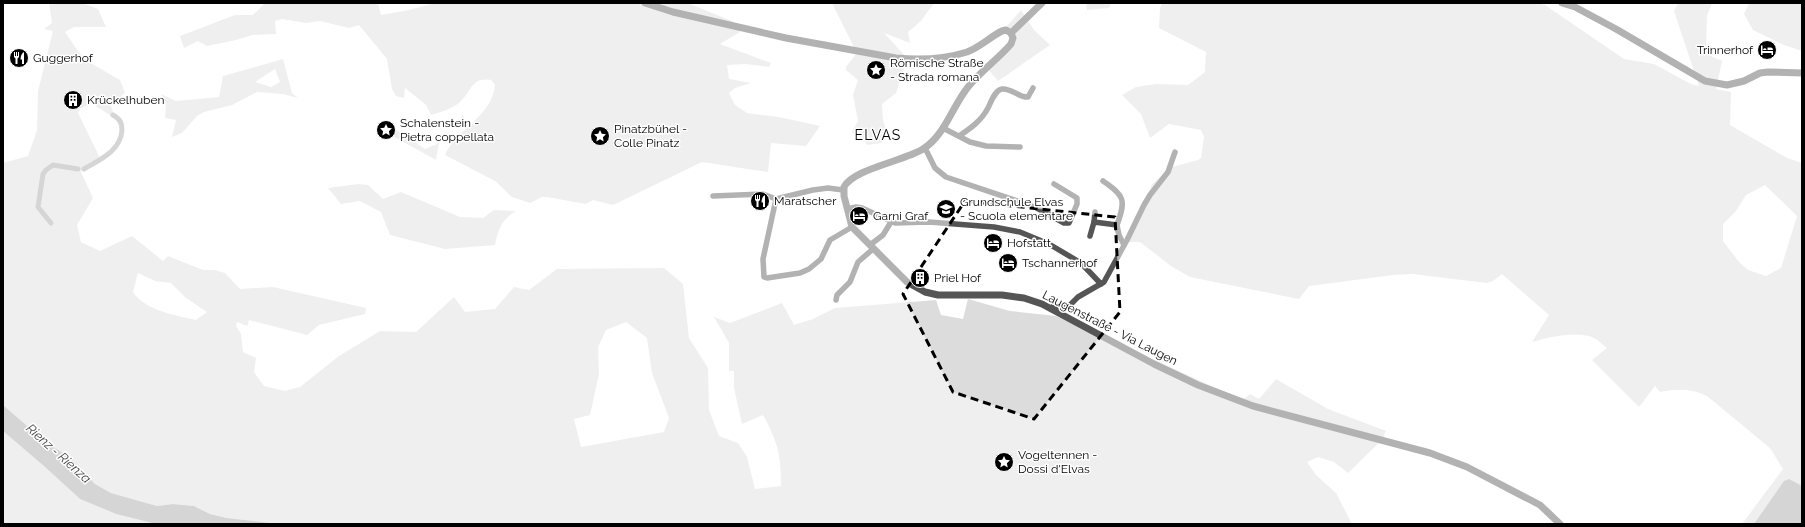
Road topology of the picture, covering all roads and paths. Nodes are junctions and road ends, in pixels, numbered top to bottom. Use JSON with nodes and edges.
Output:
{"nodes":[{"id":1,"x":645,"y":3,"type":"edge"},
{"id":2,"x":1042,"y":3,"type":"edge"},
{"id":3,"x":1562,"y":3,"type":"edge"},
{"id":4,"x":1011,"y":33,"type":"junction"},
{"id":5,"x":1802,"y":73,"type":"edge"},
{"id":6,"x":1033,"y":88,"type":"dead end"},
{"id":7,"x":943,"y":128,"type":"junction"},
{"id":8,"x":959,"y":136,"type":"junction"},
{"id":9,"x":1020,"y":147,"type":"dead end"},
{"id":10,"x":925,"y":148,"type":"junction"},
{"id":11,"x":1175,"y":152,"type":"dead end"},
{"id":12,"x":1103,"y":181,"type":"dead end"},
{"id":13,"x":1054,"y":184,"type":"dead end"},
{"id":14,"x":843,"y":190,"type":"junction"},
{"id":15,"x":713,"y":196,"type":"dead end"},
{"id":16,"x":776,"y":199,"type":"junction"},
{"id":17,"x":847,"y":209,"type":"junction"},
{"id":18,"x":1095,"y":212,"type":"dead end"},
{"id":19,"x":891,"y":222,"type":"junction"},
{"id":20,"x":1094,"y":222,"type":"junction"},
{"id":21,"x":1118,"y":225,"type":"junction"},
{"id":22,"x":852,"y":227,"type":"junction"},
{"id":23,"x":1090,"y":236,"type":"dead end"},
{"id":24,"x":1124,"y":245,"type":"junction"},
{"id":25,"x":872,"y":247,"type":"junction"},
{"id":26,"x":1101,"y":284,"type":"junction"},
{"id":27,"x":836,"y":300,"type":"dead end"},
{"id":28,"x":1068,"y":306,"type":"junction"},
{"id":29,"x":1052,"y":308,"type":"junction"},
{"id":30,"x":1067,"y":316,"type":"junction"},
{"id":31,"x":1560,"y":524,"type":"edge"}],
"edges":[{"from":1,"to":4,"type":"street"},
{"from":2,"to":4,"type":"street"},
{"from":3,"to":5,"type":"street"},
{"from":4,"to":7,"type":"street"},
{"from":6,"to":8,"type":"street"},
{"from":7,"to":8,"type":"street"},
{"from":7,"to":10,"type":"street"},
{"from":8,"to":9,"type":"street"},
{"from":10,"to":13,"type":"street"},
{"from":10,"to":14,"type":"street"},
{"from":11,"to":24,"type":"street"},
{"from":12,"to":21,"type":"street"},
{"from":14,"to":16,"type":"street"},
{"from":14,"to":17,"type":"street","name":"Laugenstraße - Via Laugen"},
{"from":15,"to":16,"type":"street"},
{"from":16,"to":22,"type":"street"},
{"from":17,"to":19,"type":"street"},
{"from":17,"to":22,"type":"street","name":"Laugenstraße - Via Laugen"},
{"from":18,"to":20,"type":"street"},
{"from":19,"to":25,"type":"street"},
{"from":19,"to":26,"type":"street"},
{"from":20,"to":21,"type":"street"},
{"from":20,"to":23,"type":"street"},
{"from":21,"to":24,"type":"street"},
{"from":22,"to":25,"type":"street","name":"Laugenstraße - Via Laugen"},
{"from":24,"to":26,"type":"street"},
{"from":25,"to":27,"type":"street"},
{"from":25,"to":29,"type":"street","name":"Laugenstraße - Via Laugen"},
{"from":26,"to":28,"type":"street"},
{"from":28,"to":29,"type":"street"},
{"from":28,"to":30,"type":"street"},
{"from":29,"to":30,"type":"street","name":"Laugenstraße - Via Laugen"},
{"from":30,"to":31,"type":"street","name":"Laugenstraße - Via Laugen"}]}
